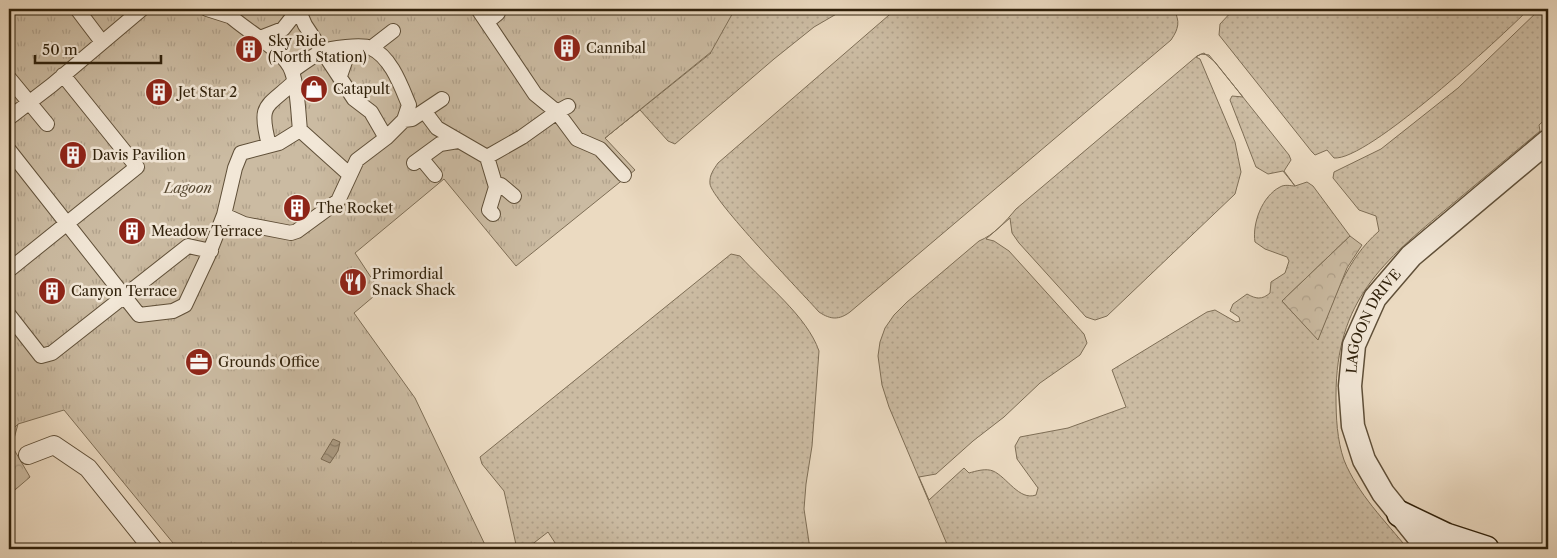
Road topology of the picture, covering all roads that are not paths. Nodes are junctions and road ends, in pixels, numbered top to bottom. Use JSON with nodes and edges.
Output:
{"nodes":[{"id":1,"x":77,"y":9,"type":"edge"},
{"id":2,"x":142,"y":9,"type":"edge"},
{"id":3,"x":207,"y":9,"type":"edge"},
{"id":4,"x":478,"y":9,"type":"edge"},
{"id":5,"x":298,"y":10,"type":"edge"},
{"id":6,"x":226,"y":12,"type":"edge"},
{"id":7,"x":498,"y":13,"type":"dead end"},
{"id":8,"x":487,"y":22,"type":"junction"},
{"id":9,"x":393,"y":31,"type":"dead end"},
{"id":10,"x":260,"y":38,"type":"junction"},
{"id":11,"x":102,"y":42,"type":"junction"},
{"id":12,"x":350,"y":47,"type":"junction"},
{"id":13,"x":371,"y":48,"type":"junction"},
{"id":14,"x":323,"y":51,"type":"junction"},
{"id":15,"x":63,"y":75,"type":"junction"},
{"id":16,"x":340,"y":76,"type":"junction"},
{"id":17,"x":293,"y":77,"type":"junction"},
{"id":18,"x":9,"y":78,"type":"edge"},
{"id":19,"x":443,"y":100,"type":"dead end"},
{"id":20,"x":30,"y":102,"type":"junction"},
{"id":21,"x":562,"y":109,"type":"junction"},
{"id":22,"x":429,"y":117,"type":"junction"},
{"id":23,"x":9,"y":118,"type":"edge"},
{"id":24,"x":404,"y":120,"type":"junction"},
{"id":25,"x":47,"y":124,"type":"dead end"},
{"id":26,"x":300,"y":130,"type":"junction"},
{"id":27,"x":390,"y":139,"type":"junction"},
{"id":28,"x":458,"y":141,"type":"junction"},
{"id":29,"x":1548,"y":141,"type":"edge"},
{"id":30,"x":269,"y":145,"type":"junction"},
{"id":31,"x":9,"y":150,"type":"edge"},
{"id":32,"x":487,"y":157,"type":"junction"},
{"id":33,"x":368,"y":169,"type":"dead end"},
{"id":34,"x":352,"y":170,"type":"junction"},
{"id":35,"x":435,"y":175,"type":"dead end"},
{"id":36,"x":624,"y":175,"type":"dead end"},
{"id":37,"x":496,"y":187,"type":"junction"},
{"id":38,"x":514,"y":196,"type":"dead end"},
{"id":39,"x":223,"y":207,"type":"junction"},
{"id":40,"x":492,"y":214,"type":"dead end"},
{"id":41,"x":67,"y":223,"type":"junction"},
{"id":42,"x":244,"y":224,"type":"junction"},
{"id":43,"x":216,"y":235,"type":"junction"},
{"id":44,"x":211,"y":250,"type":"junction"},
{"id":45,"x":9,"y":270,"type":"edge"},
{"id":46,"x":124,"y":296,"type":"junction"},
{"id":47,"x":9,"y":316,"type":"edge"},
{"id":48,"x":28,"y":455,"type":"dead end"},
{"id":49,"x":1400,"y":514,"type":"junction"},
{"id":50,"x":153,"y":549,"type":"edge"},
{"id":51,"x":1428,"y":549,"type":"edge"},
{"id":52,"x":1486,"y":549,"type":"edge"}],
"edges":[{"from":1,"to":11,"type":"street"},
{"from":2,"to":11,"type":"street"},
{"from":3,"to":6,"type":"street"},
{"from":4,"to":8,"type":"street"},
{"from":5,"to":10,"type":"street"},
{"from":5,"to":14,"type":"street"},
{"from":6,"to":10,"type":"street"},
{"from":7,"to":8,"type":"street"},
{"from":8,"to":21,"type":"street"},
{"from":9,"to":13,"type":"street"},
{"from":10,"to":17,"type":"street"},
{"from":11,"to":15,"type":"street"},
{"from":12,"to":13,"type":"street"},
{"from":12,"to":14,"type":"street"},
{"from":12,"to":16,"type":"street"},
{"from":13,"to":24,"type":"street"},
{"from":14,"to":16,"type":"street"},
{"from":14,"to":17,"type":"street"},
{"from":15,"to":20,"type":"street"},
{"from":15,"to":41,"type":"street"},
{"from":16,"to":27,"type":"street"},
{"from":17,"to":26,"type":"street"},
{"from":17,"to":30,"type":"street"},
{"from":18,"to":20,"type":"street"},
{"from":19,"to":22,"type":"street"},
{"from":20,"to":23,"type":"street"},
{"from":20,"to":25,"type":"street"},
{"from":21,"to":32,"type":"street"},
{"from":21,"to":36,"type":"street"},
{"from":22,"to":24,"type":"street"},
{"from":22,"to":28,"type":"street"},
{"from":24,"to":27,"type":"street"},
{"from":26,"to":30,"type":"street"},
{"from":26,"to":34,"type":"street"},
{"from":27,"to":34,"type":"street"},
{"from":28,"to":32,"type":"street"},
{"from":28,"to":35,"type":"street"},
{"from":29,"to":49,"type":"street","name":"LAGOON DRIVE"},
{"from":30,"to":39,"type":"street"},
{"from":31,"to":41,"type":"street"},
{"from":32,"to":37,"type":"street"},
{"from":33,"to":34,"type":"street"},
{"from":34,"to":42,"type":"street"},
{"from":37,"to":38,"type":"street"},
{"from":37,"to":40,"type":"street"},
{"from":39,"to":42,"type":"street"},
{"from":39,"to":43,"type":"street"},
{"from":41,"to":45,"type":"street"},
{"from":41,"to":46,"type":"street"},
{"from":42,"to":43,"type":"street"},
{"from":43,"to":44,"type":"street"},
{"from":44,"to":46,"type":"street"},
{"from":44,"to":46,"type":"street"},
{"from":46,"to":47,"type":"street"},
{"from":48,"to":50,"type":"street"},
{"from":49,"to":51,"type":"street","name":"LAGOON DRIVE"},
{"from":49,"to":52,"type":"main road"}]}
